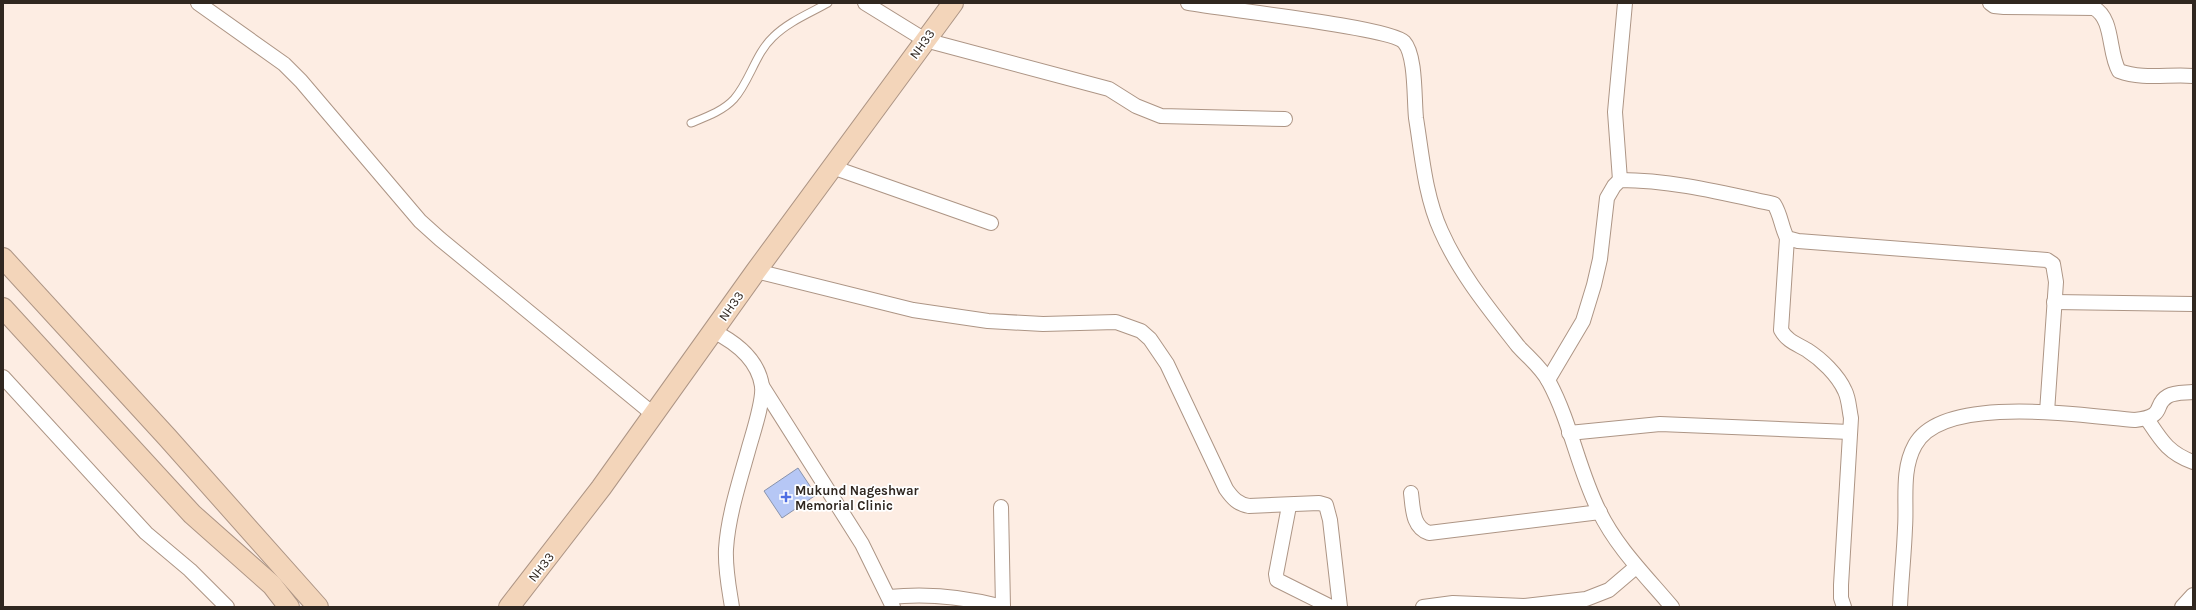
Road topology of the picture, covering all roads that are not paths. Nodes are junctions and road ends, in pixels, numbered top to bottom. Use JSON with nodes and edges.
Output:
{"nodes":[{"id":1,"x":198,"y":3,"type":"edge"},
{"id":2,"x":828,"y":3,"type":"edge"},
{"id":3,"x":864,"y":3,"type":"edge"},
{"id":4,"x":953,"y":3,"type":"edge"},
{"id":5,"x":1188,"y":3,"type":"edge"},
{"id":6,"x":1625,"y":3,"type":"edge"},
{"id":7,"x":1990,"y":3,"type":"edge"},
{"id":8,"x":925,"y":40,"type":"junction"},
{"id":9,"x":2193,"y":76,"type":"edge"},
{"id":10,"x":1285,"y":119,"type":"dead end"},
{"id":11,"x":691,"y":123,"type":"dead end"},
{"id":12,"x":832,"y":167,"type":"junction"},
{"id":13,"x":1620,"y":180,"type":"junction"},
{"id":14,"x":991,"y":224,"type":"dead end"},
{"id":15,"x":1787,"y":238,"type":"junction"},
{"id":16,"x":3,"y":258,"type":"edge"},
{"id":17,"x":756,"y":271,"type":"junction"},
{"id":18,"x":2054,"y":302,"type":"junction"},
{"id":19,"x":2193,"y":304,"type":"edge"},
{"id":20,"x":3,"y":308,"type":"edge"},
{"id":21,"x":713,"y":332,"type":"junction"},
{"id":22,"x":3,"y":377,"type":"edge"},
{"id":23,"x":1548,"y":380,"type":"junction"},
{"id":24,"x":762,"y":386,"type":"junction"},
{"id":25,"x":2193,"y":392,"type":"edge"},
{"id":26,"x":2046,"y":412,"type":"junction"},
{"id":27,"x":653,"y":414,"type":"junction"},
{"id":28,"x":2147,"y":418,"type":"junction"},
{"id":29,"x":1850,"y":432,"type":"junction"},
{"id":30,"x":1569,"y":433,"type":"junction"},
{"id":31,"x":2193,"y":462,"type":"edge"},
{"id":32,"x":1411,"y":493,"type":"dead end"},
{"id":33,"x":1289,"y":506,"type":"junction"},
{"id":34,"x":1001,"y":507,"type":"dead end"},
{"id":35,"x":1600,"y":512,"type":"junction"},
{"id":36,"x":1636,"y":566,"type":"junction"},
{"id":37,"x":2193,"y":595,"type":"edge"},
{"id":38,"x":891,"y":602,"type":"edge"},
{"id":39,"x":227,"y":607,"type":"edge"},
{"id":40,"x":289,"y":607,"type":"edge"},
{"id":41,"x":318,"y":607,"type":"edge"},
{"id":42,"x":509,"y":607,"type":"edge"},
{"id":43,"x":732,"y":607,"type":"edge"},
{"id":44,"x":1003,"y":607,"type":"edge"},
{"id":45,"x":1331,"y":607,"type":"edge"},
{"id":46,"x":1340,"y":607,"type":"edge"},
{"id":47,"x":1423,"y":607,"type":"edge"},
{"id":48,"x":1672,"y":607,"type":"edge"},
{"id":49,"x":1844,"y":607,"type":"edge"},
{"id":50,"x":1900,"y":607,"type":"edge"},
{"id":51,"x":2182,"y":607,"type":"edge"}],
"edges":[{"from":1,"to":27,"type":"street"},
{"from":2,"to":11,"type":"lane"},
{"from":3,"to":8,"type":"street"},
{"from":4,"to":8,"type":"main road","name":"NH33"},
{"from":5,"to":23,"type":"street"},
{"from":6,"to":13,"type":"street"},
{"from":7,"to":9,"type":"street"},
{"from":8,"to":10,"type":"street"},
{"from":8,"to":12,"type":"main road","name":"NH33"},
{"from":12,"to":14,"type":"street"},
{"from":12,"to":17,"type":"main road","name":"NH33"},
{"from":13,"to":15,"type":"street"},
{"from":13,"to":23,"type":"street"},
{"from":15,"to":18,"type":"street"},
{"from":15,"to":29,"type":"street"},
{"from":16,"to":41,"type":"main road"},
{"from":17,"to":21,"type":"main road","name":"NH33"},
{"from":17,"to":33,"type":"street"},
{"from":18,"to":19,"type":"street"},
{"from":18,"to":26,"type":"street"},
{"from":20,"to":40,"type":"main road"},
{"from":21,"to":24,"type":"street"},
{"from":21,"to":27,"type":"main road","name":"NH33"},
{"from":22,"to":39,"type":"street"},
{"from":23,"to":30,"type":"street"},
{"from":24,"to":38,"type":"street"},
{"from":24,"to":43,"type":"street"},
{"from":25,"to":28,"type":"street"},
{"from":26,"to":28,"type":"street"},
{"from":26,"to":50,"type":"street"},
{"from":27,"to":42,"type":"main road","name":"NH33"},
{"from":28,"to":31,"type":"street"},
{"from":29,"to":30,"type":"street"},
{"from":29,"to":49,"type":"street"},
{"from":30,"to":35,"type":"street"},
{"from":32,"to":35,"type":"street"},
{"from":33,"to":45,"type":"street"},
{"from":33,"to":46,"type":"street"},
{"from":34,"to":44,"type":"street"},
{"from":35,"to":36,"type":"street"},
{"from":36,"to":47,"type":"street"},
{"from":36,"to":48,"type":"street"},
{"from":37,"to":51,"type":"street"},
{"from":38,"to":44,"type":"street"}]}
